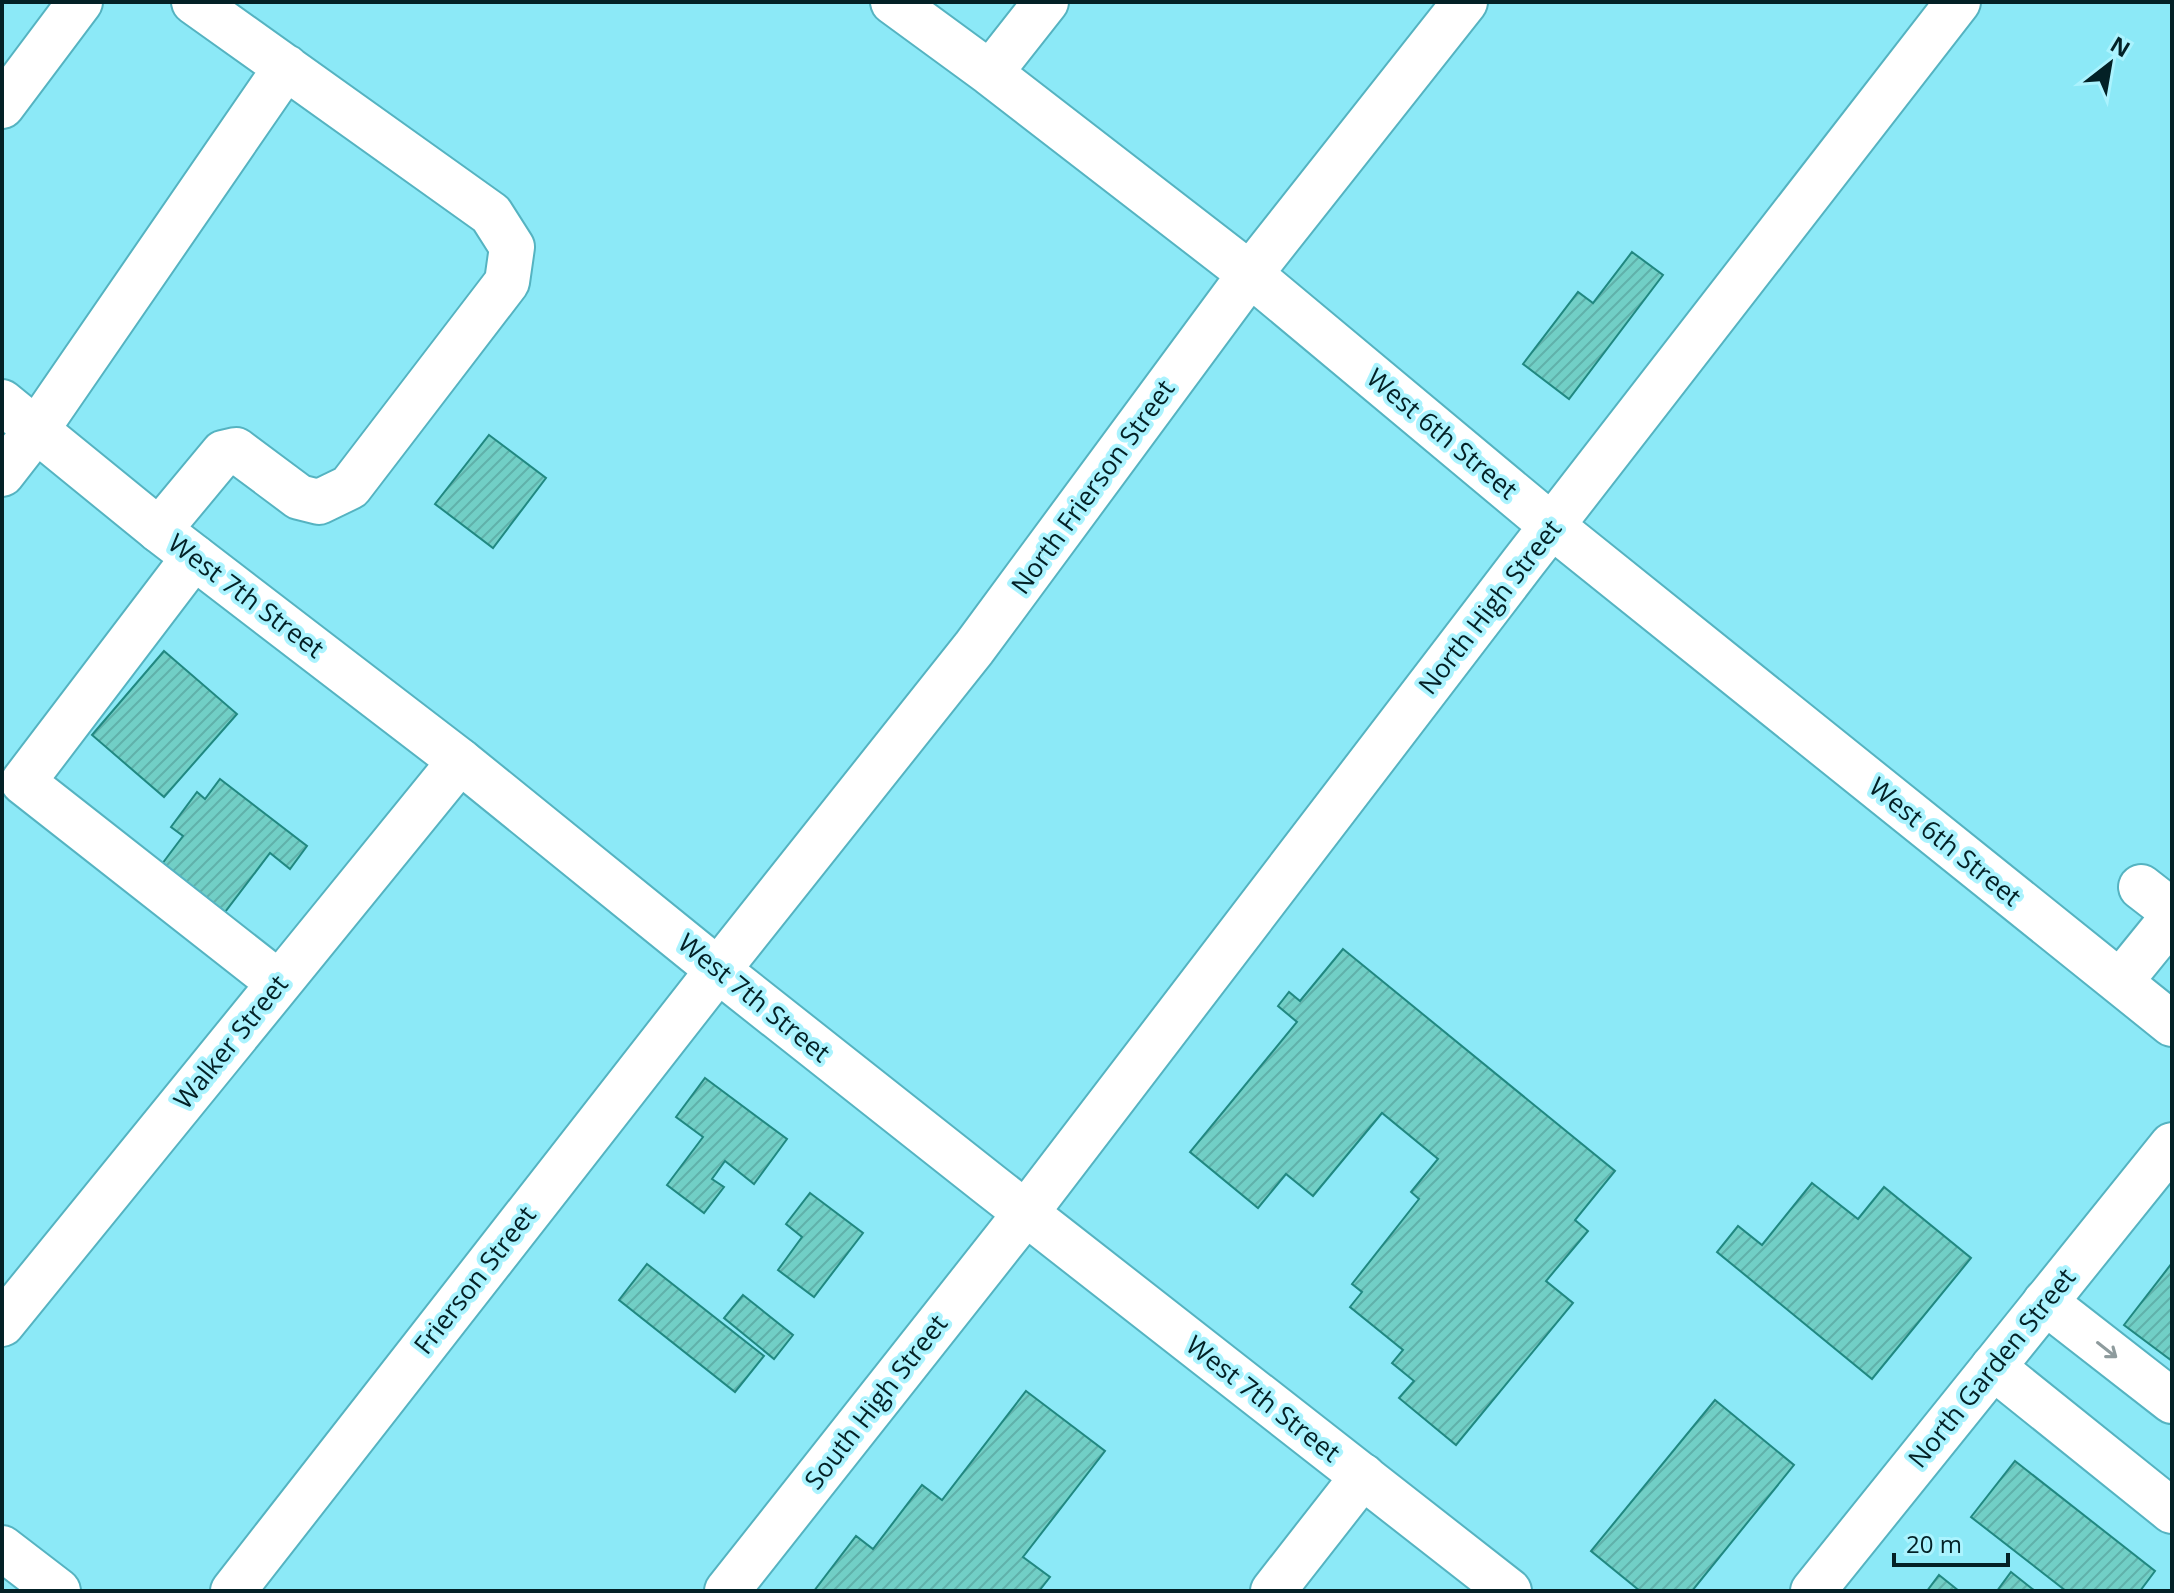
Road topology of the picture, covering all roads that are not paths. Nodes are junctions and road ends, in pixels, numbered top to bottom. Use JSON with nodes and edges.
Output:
{"nodes":[{"id":1,"x":80,"y":2,"type":"edge"},
{"id":2,"x":194,"y":2,"type":"edge"},
{"id":3,"x":893,"y":2,"type":"edge"},
{"id":4,"x":1046,"y":2,"type":"edge"},
{"id":5,"x":1465,"y":2,"type":"edge"},
{"id":6,"x":1958,"y":2,"type":"edge"},
{"id":7,"x":286,"y":67,"type":"junction"},
{"id":8,"x":990,"y":73,"type":"junction"},
{"id":9,"x":2,"y":106,"type":"edge"},
{"id":10,"x":1250,"y":274,"type":"junction"},
{"id":11,"x":2,"y":402,"type":"edge"},
{"id":12,"x":37,"y":429,"type":"junction"},
{"id":13,"x":2,"y":474,"type":"edge"},
{"id":14,"x":1552,"y":526,"type":"junction"},
{"id":15,"x":159,"y":530,"type":"junction"},
{"id":16,"x":194,"y":557,"type":"junction"},
{"id":17,"x":460,"y":761,"type":"junction"},
{"id":18,"x":2172,"y":918,"type":"edge"},
{"id":19,"x":718,"y":970,"type":"junction"},
{"id":20,"x":2120,"y":982,"type":"junction"},
{"id":21,"x":279,"y":983,"type":"junction"},
{"id":22,"x":2172,"y":1024,"type":"edge"},
{"id":23,"x":2172,"y":1145,"type":"edge"},
{"id":24,"x":1025,"y":1214,"type":"junction"},
{"id":25,"x":2045,"y":1302,"type":"junction"},
{"id":26,"x":2,"y":1324,"type":"edge"},
{"id":27,"x":1993,"y":1367,"type":"junction"},
{"id":28,"x":2172,"y":1401,"type":"edge"},
{"id":29,"x":1363,"y":1476,"type":"junction"},
{"id":30,"x":2172,"y":1511,"type":"edge"},
{"id":31,"x":2,"y":1548,"type":"edge"},
{"id":32,"x":58,"y":1591,"type":"edge"},
{"id":33,"x":233,"y":1591,"type":"edge"},
{"id":34,"x":727,"y":1591,"type":"edge"},
{"id":35,"x":1273,"y":1591,"type":"edge"},
{"id":36,"x":1509,"y":1591,"type":"edge"},
{"id":37,"x":1813,"y":1591,"type":"edge"}],
"edges":[{"from":1,"to":9,"type":"street"},
{"from":2,"to":7,"type":"street"},
{"from":3,"to":8,"type":"street","name":"West 6th Street"},
{"from":4,"to":8,"type":"street"},
{"from":5,"to":10,"type":"street","name":"North Frierson Street"},
{"from":6,"to":14,"type":"street","name":"North High Street"},
{"from":7,"to":12,"type":"street"},
{"from":7,"to":15,"type":"street"},
{"from":8,"to":10,"type":"street","name":"West 6th Street"},
{"from":10,"to":14,"type":"street","name":"West 6th Street"},
{"from":10,"to":19,"type":"street","name":"North Frierson Street"},
{"from":11,"to":12,"type":"street","name":"West 7th Street"},
{"from":12,"to":13,"type":"street"},
{"from":12,"to":15,"type":"street","name":"West 7th Street"},
{"from":14,"to":20,"type":"street","name":"West 6th Street"},
{"from":14,"to":24,"type":"street","name":"North High Street"},
{"from":15,"to":16,"type":"street","name":"West 7th Street"},
{"from":16,"to":17,"type":"street","name":"West 7th Street"},
{"from":16,"to":21,"type":"street"},
{"from":17,"to":19,"type":"street","name":"West 7th Street"},
{"from":17,"to":21,"type":"street","name":"Walker Street"},
{"from":18,"to":20,"type":"street"},
{"from":19,"to":24,"type":"street","name":"West 7th Street"},
{"from":19,"to":33,"type":"street","name":"Frierson Street"},
{"from":20,"to":22,"type":"street","name":"West 6th Street"},
{"from":21,"to":26,"type":"street","name":"Walker Street"},
{"from":23,"to":25,"type":"street","name":"North Garden Street"},
{"from":24,"to":29,"type":"street","name":"West 7th Street"},
{"from":24,"to":34,"type":"street","name":"South High Street"},
{"from":25,"to":27,"type":"street","name":"North Garden Street"},
{"from":25,"to":28,"type":"street","one_way":true},
{"from":27,"to":30,"type":"street"},
{"from":27,"to":37,"type":"street","name":"North Garden Street"},
{"from":29,"to":35,"type":"street"},
{"from":29,"to":36,"type":"street","name":"West 7th Street"},
{"from":31,"to":32,"type":"street"}]}
